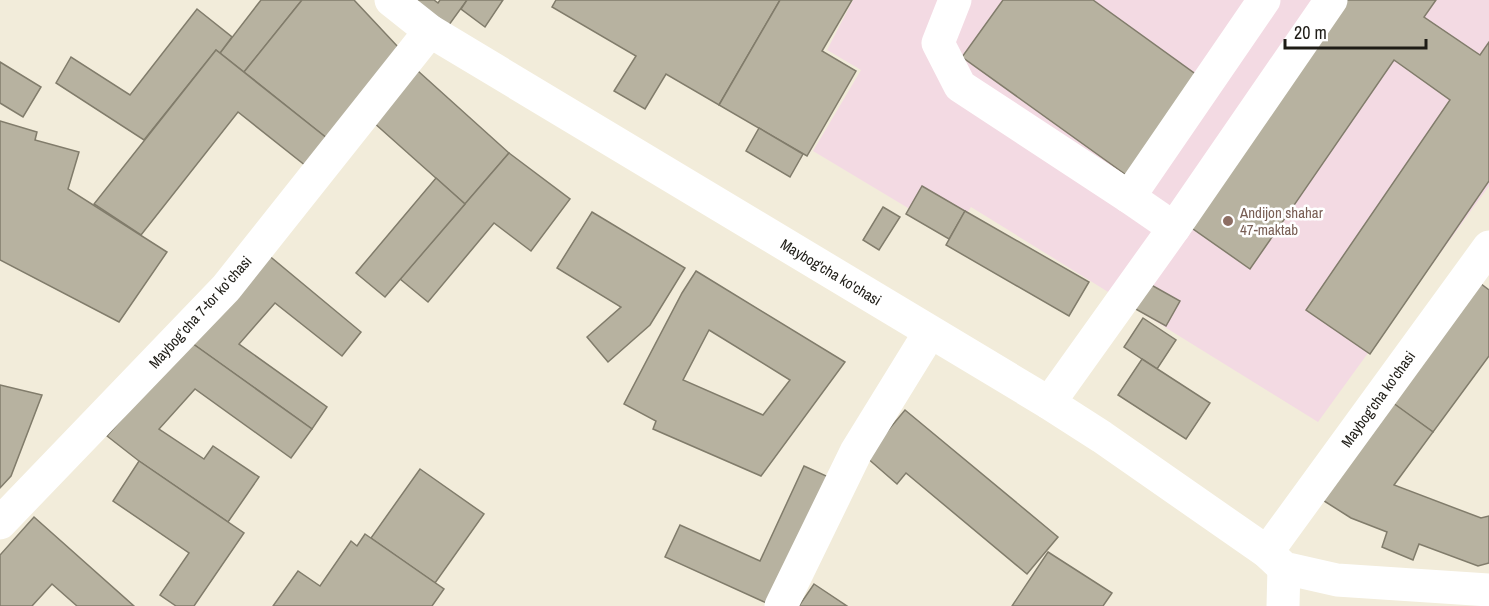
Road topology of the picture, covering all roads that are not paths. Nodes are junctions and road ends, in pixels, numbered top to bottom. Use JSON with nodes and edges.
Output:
{"nodes":[{"id":1,"x":391,"y":0,"type":"edge"},
{"id":2,"x":955,"y":0,"type":"edge"},
{"id":3,"x":1264,"y":0,"type":"edge"},
{"id":4,"x":1331,"y":0,"type":"edge"},
{"id":5,"x":430,"y":31,"type":"junction"},
{"id":6,"x":1129,"y":197,"type":"junction"},
{"id":7,"x":1174,"y":228,"type":"junction"},
{"id":8,"x":1489,"y":247,"type":"edge"},
{"id":9,"x":930,"y":332,"type":"junction"},
{"id":10,"x":1049,"y":403,"type":"junction"},
{"id":11,"x":0,"y":523,"type":"edge"},
{"id":12,"x":1275,"y":560,"type":"junction"},
{"id":13,"x":1489,"y":590,"type":"edge"},
{"id":14,"x":781,"y":606,"type":"edge"},
{"id":15,"x":1282,"y":606,"type":"edge"}],
"edges":[{"from":1,"to":5,"type":"street","name":"Maybog'cha ko'chasi"},
{"from":2,"to":6,"type":"street"},
{"from":3,"to":6,"type":"street"},
{"from":4,"to":7,"type":"street"},
{"from":5,"to":9,"type":"street","name":"Maybog'cha ko'chasi"},
{"from":5,"to":11,"type":"street","name":"Maybogʻcha 7-tor koʻchasi"},
{"from":6,"to":7,"type":"street"},
{"from":7,"to":10,"type":"street"},
{"from":8,"to":12,"type":"street","name":"Maybog'cha ko'chasi"},
{"from":9,"to":10,"type":"street","name":"Maybog'cha ko'chasi"},
{"from":9,"to":14,"type":"street"},
{"from":10,"to":12,"type":"street","name":"Maybog'cha ko'chasi"},
{"from":12,"to":13,"type":"street","name":"Maybog'cha ko'chasi"},
{"from":12,"to":15,"type":"street"}]}
